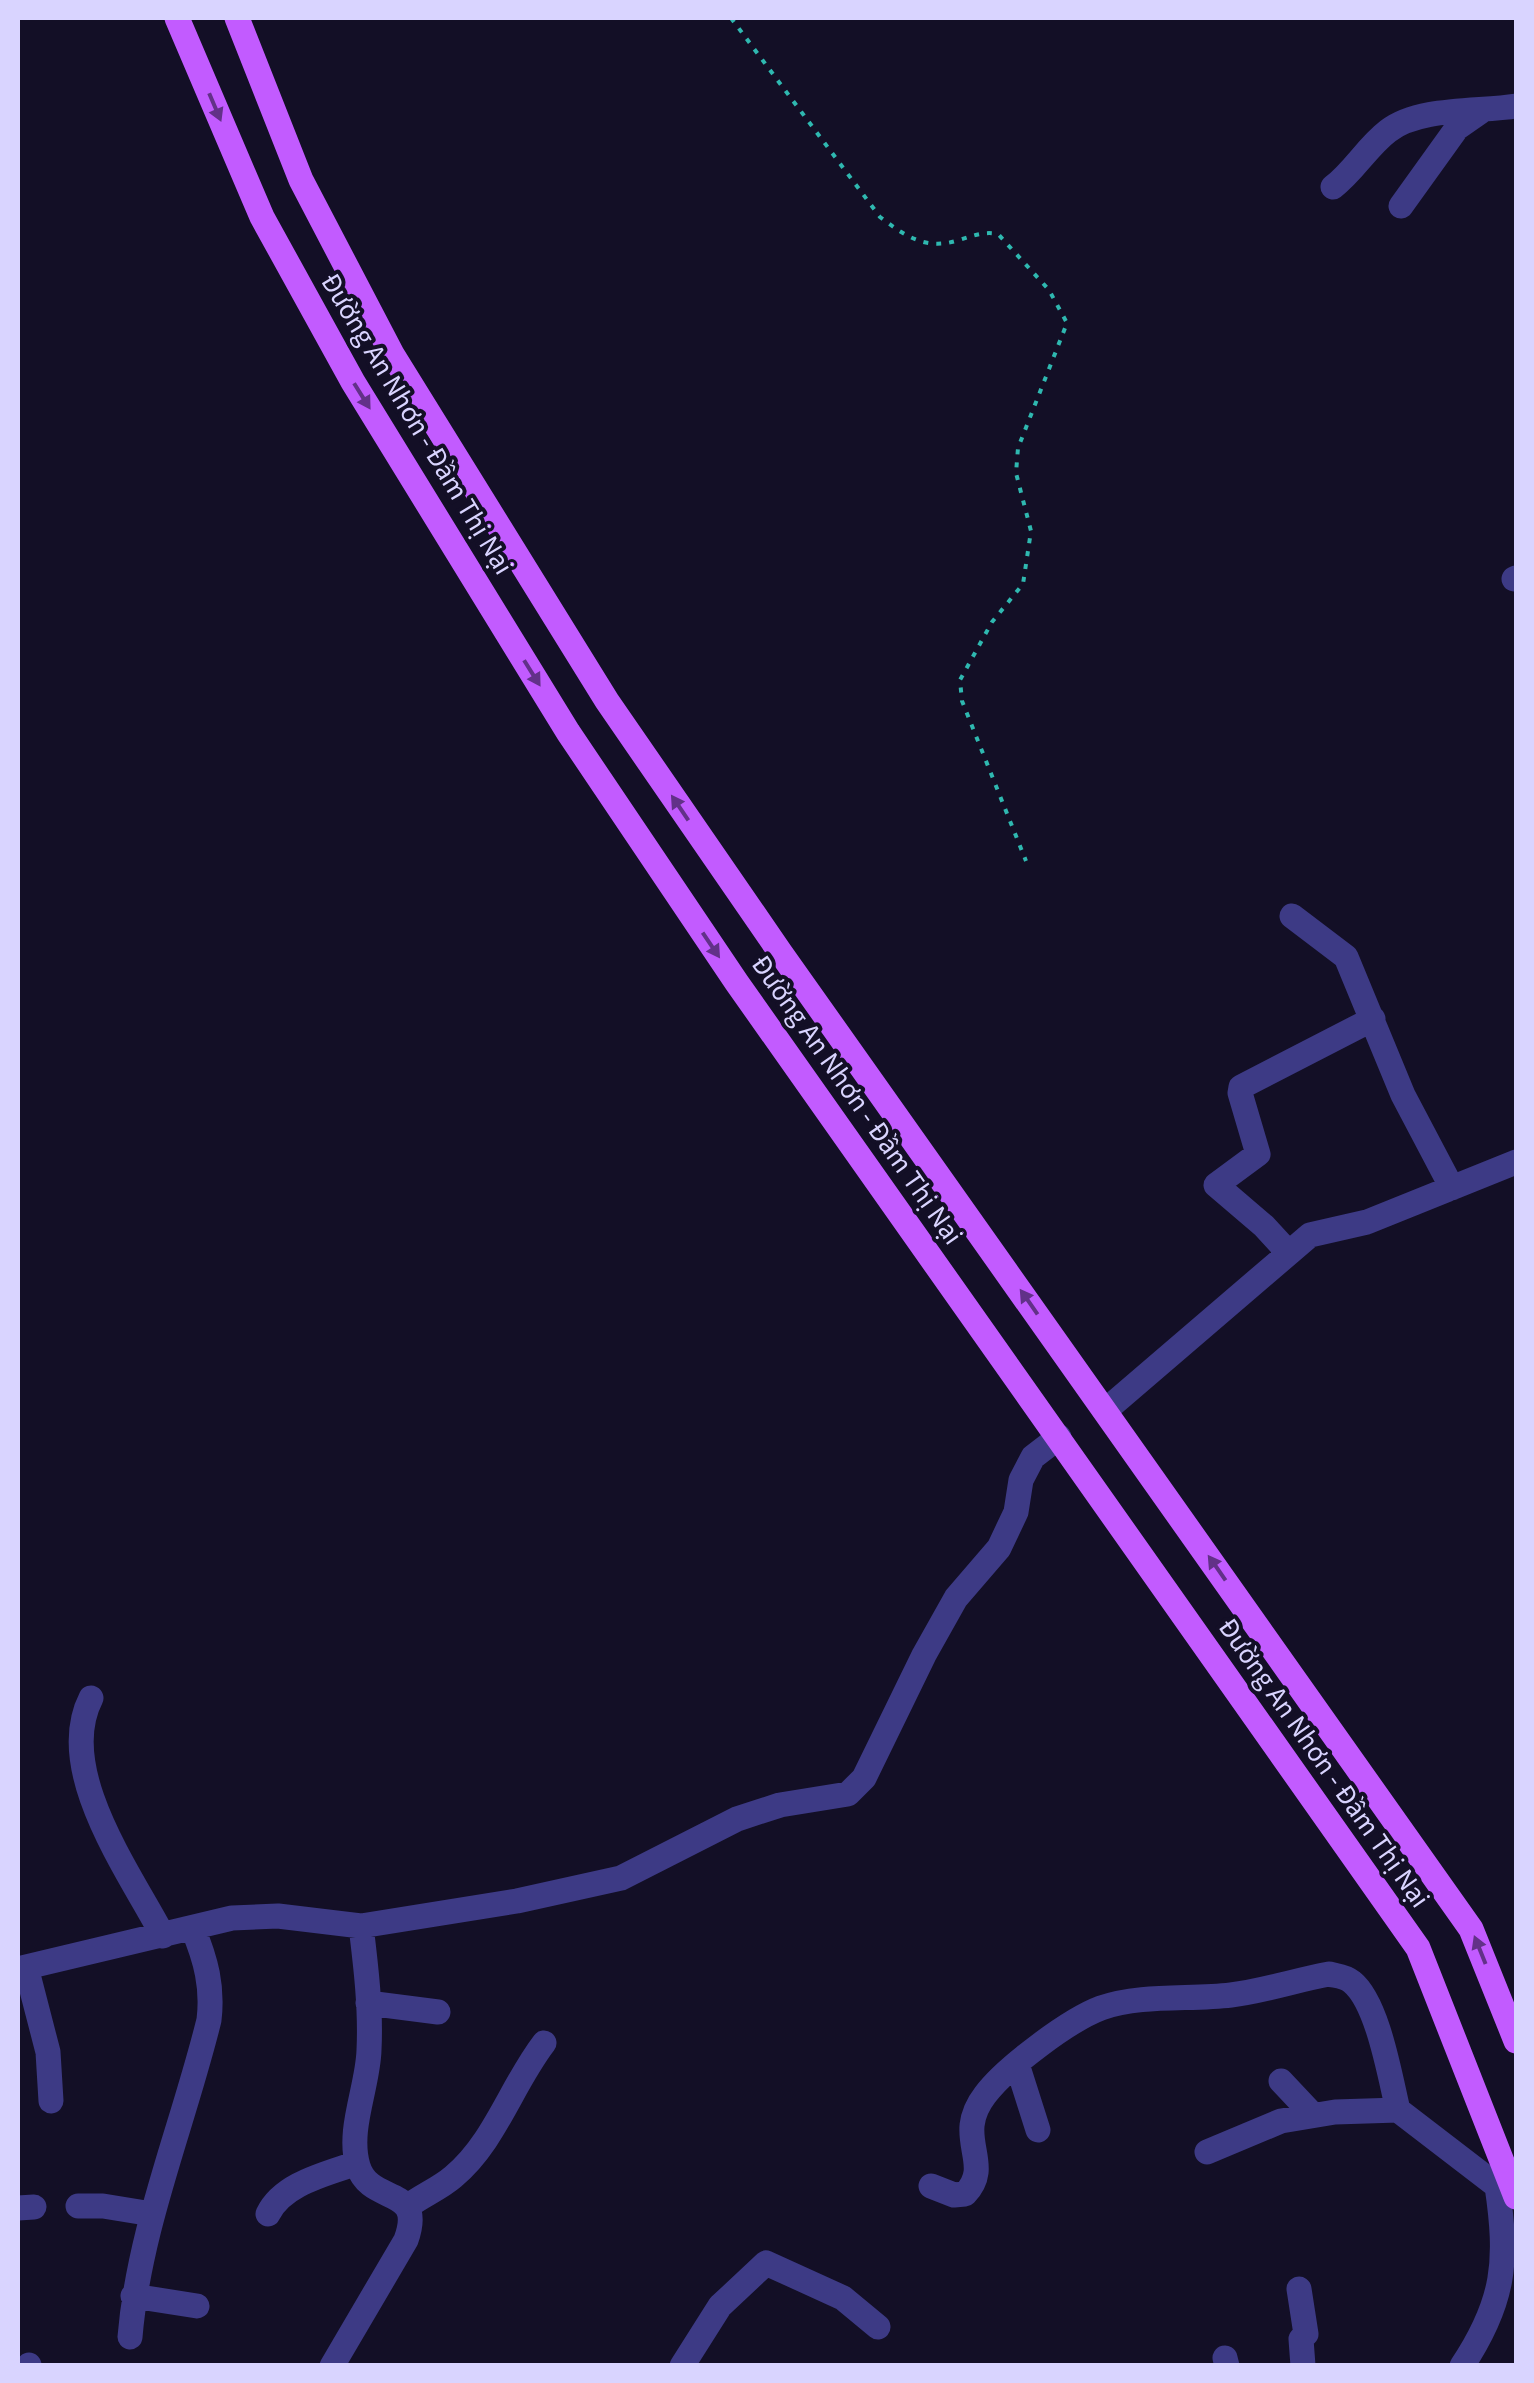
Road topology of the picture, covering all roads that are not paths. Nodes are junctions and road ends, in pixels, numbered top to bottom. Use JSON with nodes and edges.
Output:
{"nodes":[{"id":1,"x":177,"y":18,"type":"edge"},
{"id":2,"x":237,"y":18,"type":"edge"},
{"id":3,"x":1516,"y":106,"type":"edge"},
{"id":4,"x":1480,"y":112,"type":"junction"},
{"id":5,"x":1333,"y":187,"type":"dead end"},
{"id":6,"x":1402,"y":206,"type":"dead end"},
{"id":7,"x":1292,"y":916,"type":"dead end"},
{"id":8,"x":1373,"y":1019,"type":"junction"},
{"id":9,"x":1516,"y":1162,"type":"edge"},
{"id":10,"x":1452,"y":1188,"type":"junction"},
{"id":11,"x":1286,"y":1251,"type":"junction"},
{"id":12,"x":1106,"y":1410,"type":"junction"},
{"id":13,"x":1058,"y":1437,"type":"junction"},
{"id":14,"x":91,"y":1698,"type":"dead end"},
{"id":15,"x":362,"y":1926,"type":"junction"},
{"id":16,"x":194,"y":1929,"type":"junction"},
{"id":17,"x":163,"y":1936,"type":"junction"},
{"id":18,"x":22,"y":1968,"type":"edge"},
{"id":19,"x":368,"y":2003,"type":"junction"},
{"id":20,"x":438,"y":2012,"type":"dead end"},
{"id":21,"x":1516,"y":2040,"type":"edge"},
{"id":22,"x":544,"y":2043,"type":"dead end"},
{"id":23,"x":1017,"y":2064,"type":"junction"},
{"id":24,"x":1281,"y":2082,"type":"dead end"},
{"id":25,"x":51,"y":2101,"type":"dead end"},
{"id":26,"x":1398,"y":2110,"type":"junction"},
{"id":27,"x":1313,"y":2115,"type":"junction"},
{"id":28,"x":1038,"y":2130,"type":"dead end"},
{"id":29,"x":1206,"y":2152,"type":"dead end"},
{"id":30,"x":357,"y":2163,"type":"junction"},
{"id":31,"x":931,"y":2186,"type":"dead end"},
{"id":32,"x":1516,"y":2198,"type":"edge"},
{"id":33,"x":78,"y":2206,"type":"dead end"},
{"id":34,"x":407,"y":2207,"type":"junction"},
{"id":35,"x":152,"y":2214,"type":"junction"},
{"id":36,"x":268,"y":2214,"type":"dead end"},
{"id":37,"x":1299,"y":2290,"type":"dead end"},
{"id":38,"x":133,"y":2296,"type":"junction"},
{"id":39,"x":197,"y":2306,"type":"dead end"},
{"id":40,"x":878,"y":2327,"type":"dead end"},
{"id":41,"x":130,"y":2337,"type":"dead end"},
{"id":42,"x":332,"y":2366,"type":"edge"},
{"id":43,"x":682,"y":2366,"type":"edge"},
{"id":44,"x":1304,"y":2366,"type":"edge"},
{"id":45,"x":1462,"y":2366,"type":"edge"}],
"edges":[{"from":1,"to":13,"type":"main road","name":"Đường An Nhơn - Đầm Thị Nại","one_way":true},
{"from":12,"to":2,"type":"main road","name":"Đường An Nhơn - Đầm Thị Nại","one_way":true},
{"from":3,"to":4,"type":"street"},
{"from":4,"to":5,"type":"street"},
{"from":4,"to":6,"type":"street"},
{"from":7,"to":8,"type":"street"},
{"from":8,"to":10,"type":"street"},
{"from":8,"to":11,"type":"street"},
{"from":9,"to":10,"type":"street"},
{"from":10,"to":11,"type":"street"},
{"from":11,"to":12,"type":"street"},
{"from":21,"to":12,"type":"main road","name":"Đường An Nhơn - Đầm Thị Nại","one_way":true},
{"from":13,"to":15,"type":"street"},
{"from":13,"to":32,"type":"main road","name":"Đường An Nhơn - Đầm Thị Nại"},
{"from":14,"to":17,"type":"street"},
{"from":15,"to":16,"type":"street"},
{"from":15,"to":19,"type":"street"},
{"from":16,"to":17,"type":"street"},
{"from":16,"to":35,"type":"street"},
{"from":17,"to":18,"type":"street"},
{"from":18,"to":25,"type":"street"},
{"from":19,"to":20,"type":"street"},
{"from":19,"to":30,"type":"street"},
{"from":22,"to":34,"type":"street"},
{"from":23,"to":26,"type":"street"},
{"from":23,"to":28,"type":"street"},
{"from":23,"to":31,"type":"street"},
{"from":24,"to":27,"type":"street"},
{"from":26,"to":27,"type":"street"},
{"from":26,"to":45,"type":"street"},
{"from":27,"to":29,"type":"street"},
{"from":30,"to":34,"type":"street"},
{"from":30,"to":36,"type":"street"},
{"from":33,"to":35,"type":"street"},
{"from":34,"to":42,"type":"street"},
{"from":35,"to":38,"type":"street"},
{"from":37,"to":44,"type":"street"},
{"from":38,"to":39,"type":"street"},
{"from":38,"to":41,"type":"street"},
{"from":40,"to":43,"type":"street"}]}
